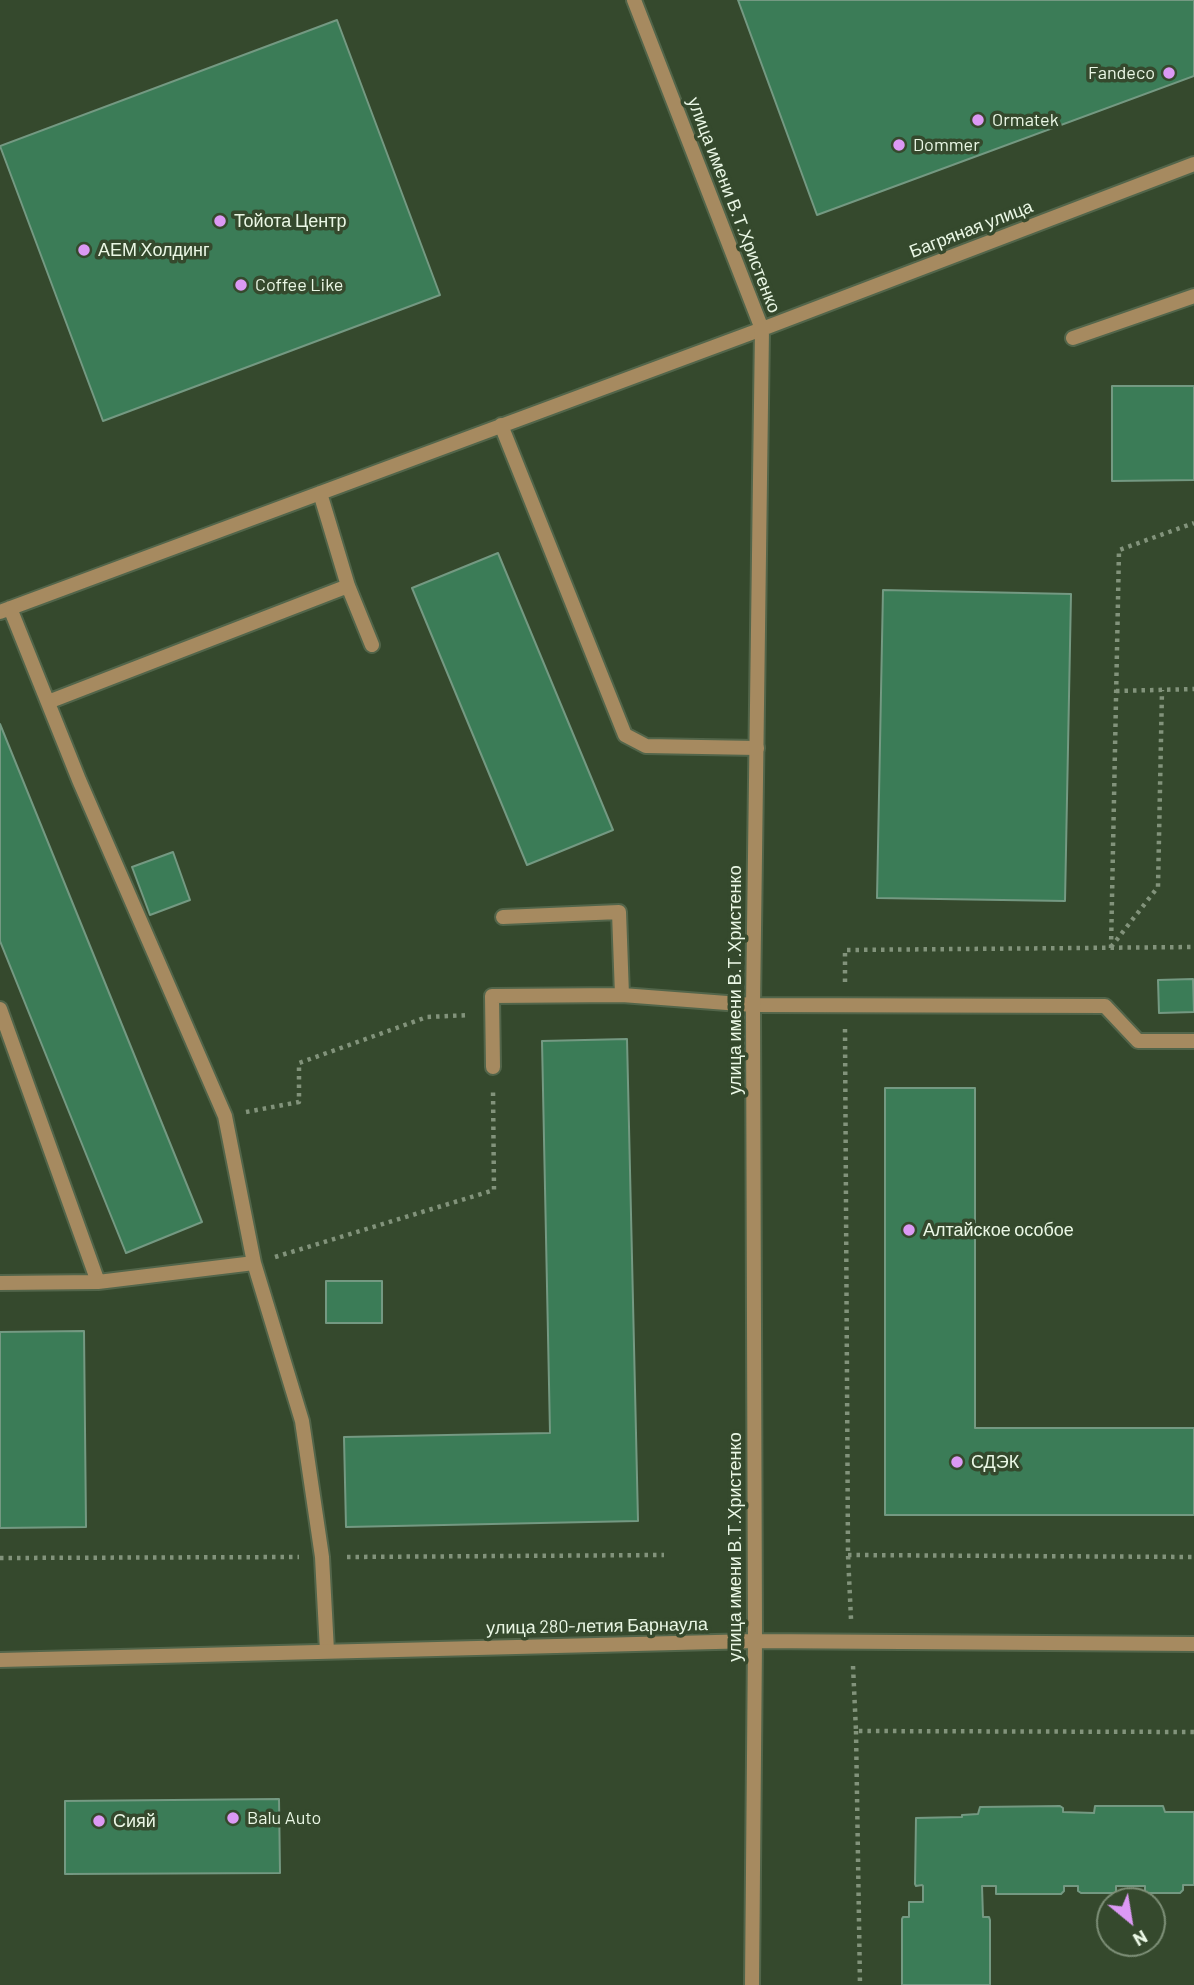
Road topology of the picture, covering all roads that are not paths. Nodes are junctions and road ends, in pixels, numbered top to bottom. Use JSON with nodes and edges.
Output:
{"nodes":[{"id":1,"x":634,"y":0,"type":"edge"},
{"id":2,"x":1194,"y":164,"type":"edge"},
{"id":3,"x":1194,"y":296,"type":"edge"},
{"id":4,"x":762,"y":329,"type":"junction"},
{"id":5,"x":1073,"y":338,"type":"dead end"},
{"id":6,"x":501,"y":425,"type":"junction"},
{"id":7,"x":320,"y":493,"type":"junction"},
{"id":8,"x":348,"y":586,"type":"junction"},
{"id":9,"x":5,"y":610,"type":"edge"},
{"id":10,"x":372,"y":645,"type":"dead end"},
{"id":11,"x":48,"y":702,"type":"junction"},
{"id":12,"x":757,"y":748,"type":"junction"},
{"id":13,"x":503,"y":917,"type":"dead end"},
{"id":14,"x":622,"y":995,"type":"junction"},
{"id":15,"x":753,"y":1005,"type":"junction"},
{"id":16,"x":0,"y":1009,"type":"edge"},
{"id":17,"x":1194,"y":1041,"type":"edge"},
{"id":18,"x":493,"y":1067,"type":"road end"},
{"id":19,"x":254,"y":1263,"type":"junction"},
{"id":20,"x":98,"y":1282,"type":"junction"},
{"id":21,"x":0,"y":1283,"type":"edge"},
{"id":22,"x":755,"y":1642,"type":"junction"},
{"id":23,"x":1194,"y":1644,"type":"edge"},
{"id":24,"x":327,"y":1651,"type":"junction"},
{"id":25,"x":0,"y":1660,"type":"edge"},
{"id":26,"x":752,"y":1985,"type":"edge"}],
"edges":[{"from":1,"to":4,"type":"street","name":"улица имени В.Т.Христенко"},
{"from":2,"to":4,"type":"street","name":"Багряная улица"},
{"from":3,"to":5,"type":"street"},
{"from":4,"to":6,"type":"street","name":"Багряная улица"},
{"from":4,"to":12,"type":"street","name":"улица имени В.Т.Христенко"},
{"from":6,"to":7,"type":"street","name":"Багряная улица"},
{"from":6,"to":12,"type":"street"},
{"from":7,"to":8,"type":"street"},
{"from":7,"to":9,"type":"street","name":"Багряная улица"},
{"from":8,"to":10,"type":"street"},
{"from":8,"to":11,"type":"street"},
{"from":9,"to":11,"type":"street"},
{"from":11,"to":19,"type":"street"},
{"from":12,"to":15,"type":"street","name":"улица имени В.Т.Христенко"},
{"from":13,"to":14,"type":"street"},
{"from":14,"to":15,"type":"street"},
{"from":14,"to":18,"type":"street"},
{"from":15,"to":17,"type":"street"},
{"from":15,"to":22,"type":"street","name":"улица имени В.Т.Христенко"},
{"from":16,"to":20,"type":"street"},
{"from":19,"to":20,"type":"street"},
{"from":19,"to":24,"type":"street"},
{"from":20,"to":21,"type":"street"},
{"from":22,"to":23,"type":"street","name":"улица 280-летия Барнаула"},
{"from":22,"to":24,"type":"street","name":"улица 280-летия Барнаула"},
{"from":22,"to":26,"type":"street","name":"улица имени В.Т.Христенко"},
{"from":24,"to":25,"type":"street","name":"улица 280-летия Барнаула"}]}
